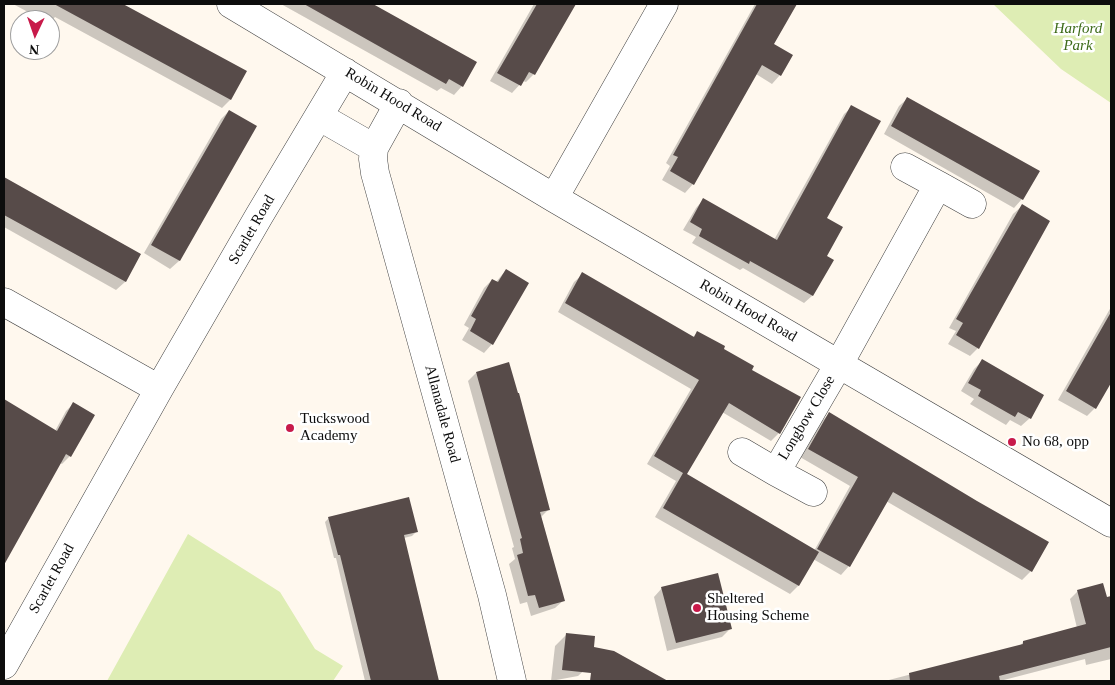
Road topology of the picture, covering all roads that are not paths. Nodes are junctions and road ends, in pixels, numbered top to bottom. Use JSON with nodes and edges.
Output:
{"nodes":[{"id":1,"x":232,"y":4,"type":"edge"},
{"id":2,"x":664,"y":4,"type":"edge"},
{"id":3,"x":345,"y":72,"type":"junction"},
{"id":4,"x":399,"y":103,"type":"junction"},
{"id":5,"x":320,"y":117,"type":"junction"},
{"id":6,"x":374,"y":148,"type":"junction"},
{"id":7,"x":905,"y":167,"type":"dead end"},
{"id":8,"x":938,"y":185,"type":"junction"},
{"id":9,"x":554,"y":198,"type":"junction"},
{"id":10,"x":972,"y":204,"type":"dead end"},
{"id":11,"x":4,"y":302,"type":"edge"},
{"id":12,"x":839,"y":364,"type":"junction"},
{"id":13,"x":159,"y":389,"type":"junction"},
{"id":14,"x":742,"y":452,"type":"dead end"},
{"id":15,"x":776,"y":472,"type":"junction"},
{"id":16,"x":813,"y":492,"type":"dead end"},
{"id":17,"x":1111,"y":523,"type":"edge"},
{"id":18,"x":4,"y":665,"type":"edge"},
{"id":19,"x":512,"y":681,"type":"edge"}],
"edges":[{"from":1,"to":3,"type":"street","name":"Robin Hood Road"},
{"from":2,"to":9,"type":"street"},
{"from":3,"to":4,"type":"street","name":"Robin Hood Road"},
{"from":3,"to":5,"type":"street","name":"Scarlet Road"},
{"from":4,"to":6,"type":"street"},
{"from":4,"to":9,"type":"street","name":"Robin Hood Road"},
{"from":5,"to":6,"type":"street"},
{"from":5,"to":13,"type":"street","name":"Scarlet Road"},
{"from":6,"to":19,"type":"street","name":"Allanadale Road"},
{"from":7,"to":8,"type":"street"},
{"from":8,"to":10,"type":"street"},
{"from":8,"to":12,"type":"street"},
{"from":9,"to":12,"type":"street","name":"Robin Hood Road"},
{"from":11,"to":13,"type":"street"},
{"from":12,"to":15,"type":"street","name":"Longbow Close"},
{"from":12,"to":17,"type":"street","name":"Robin Hood Road"},
{"from":13,"to":18,"type":"street","name":"Scarlet Road"},
{"from":14,"to":15,"type":"street","name":"Longbow Close"},
{"from":15,"to":16,"type":"street","name":"Longbow Close"}]}
